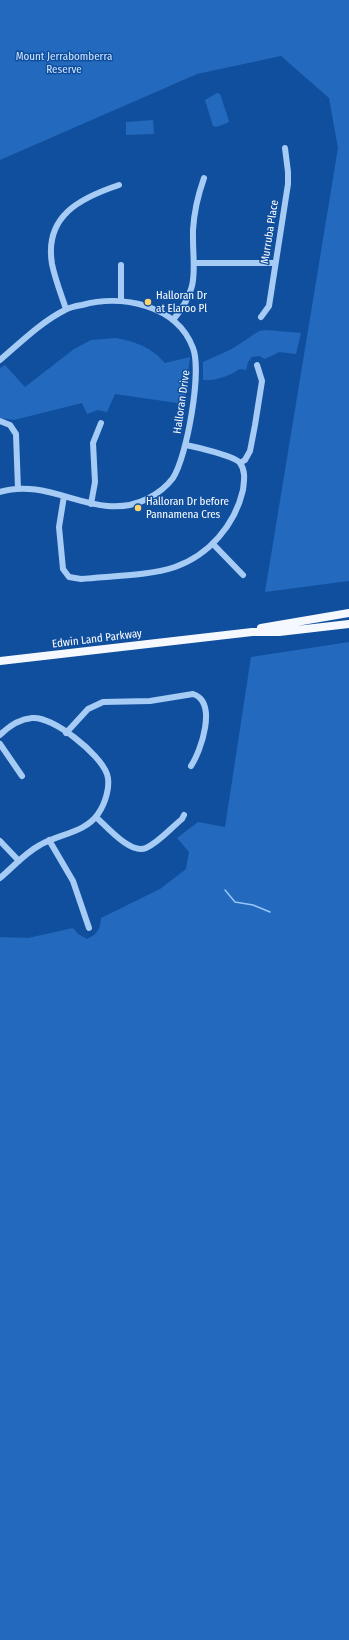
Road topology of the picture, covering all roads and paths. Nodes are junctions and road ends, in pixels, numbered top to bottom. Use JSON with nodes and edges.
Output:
{"nodes":[{"id":1,"x":285,"y":148,"type":"dead end"},
{"id":2,"x":204,"y":178,"type":"dead end"},
{"id":3,"x":118,"y":185,"type":"dead end"},
{"id":4,"x":195,"y":263,"type":"junction"},
{"id":5,"x":275,"y":263,"type":"junction"},
{"id":6,"x":121,"y":265,"type":"dead end"},
{"id":7,"x":121,"y":300,"type":"junction"},
{"id":8,"x":66,"y":309,"type":"junction"},
{"id":9,"x":261,"y":317,"type":"dead end"},
{"id":10,"x":173,"y":320,"type":"junction"},
{"id":11,"x":0,"y":360,"type":"edge"},
{"id":12,"x":257,"y":365,"type":"dead end"},
{"id":13,"x":0,"y":421,"type":"edge"},
{"id":14,"x":101,"y":423,"type":"dead end"},
{"id":15,"x":186,"y":445,"type":"junction"},
{"id":16,"x":240,"y":463,"type":"junction"},
{"id":17,"x":18,"y":489,"type":"junction"},
{"id":18,"x":0,"y":492,"type":"edge"},
{"id":19,"x":64,"y":496,"type":"junction"},
{"id":20,"x":90,"y":504,"type":"junction"},
{"id":21,"x":213,"y":544,"type":"junction"},
{"id":22,"x":243,"y":574,"type":"dead end"},
{"id":23,"x":349,"y":613,"type":"edge"},
{"id":24,"x":349,"y":624,"type":"edge"},
{"id":25,"x":197,"y":638,"type":"junction"},
{"id":26,"x":0,"y":661,"type":"edge"},
{"id":27,"x":66,"y":733,"type":"junction"},
{"id":28,"x":0,"y":735,"type":"edge"},
{"id":29,"x":0,"y":744,"type":"edge"},
{"id":30,"x":191,"y":766,"type":"dead end"},
{"id":31,"x":22,"y":776,"type":"dead end"},
{"id":32,"x":184,"y":815,"type":"dead end"},
{"id":33,"x":96,"y":817,"type":"junction"},
{"id":34,"x":50,"y":840,"type":"junction"},
{"id":35,"x":0,"y":842,"type":"edge"},
{"id":36,"x":19,"y":861,"type":"junction"},
{"id":37,"x":0,"y":878,"type":"edge"},
{"id":38,"x":89,"y":928,"type":"dead end"}],
"edges":[{"from":1,"to":5,"type":"street","name":"Murruba Place"},
{"from":2,"to":4,"type":"street"},
{"from":3,"to":8,"type":"street"},
{"from":4,"to":5,"type":"street"},
{"from":4,"to":10,"type":"street"},
{"from":5,"to":9,"type":"street","name":"Murruba Place"},
{"from":6,"to":7,"type":"street"},
{"from":7,"to":8,"type":"street","name":"Halloran Drive"},
{"from":7,"to":10,"type":"street","name":"Halloran Drive"},
{"from":8,"to":11,"type":"street","name":"Halloran Drive"},
{"from":10,"to":15,"type":"street","name":"Halloran Drive"},
{"from":12,"to":16,"type":"street"},
{"from":13,"to":17,"type":"street"},
{"from":14,"to":20,"type":"street"},
{"from":15,"to":16,"type":"street"},
{"from":15,"to":20,"type":"street","name":"Halloran Drive"},
{"from":16,"to":21,"type":"street"},
{"from":17,"to":18,"type":"street","name":"Halloran Drive"},
{"from":17,"to":19,"type":"street","name":"Halloran Drive"},
{"from":19,"to":20,"type":"street","name":"Halloran Drive"},
{"from":19,"to":21,"type":"street"},
{"from":21,"to":22,"type":"street"},
{"from":23,"to":25,"type":"main road","name":"Edwin Land Parkway"},
{"from":24,"to":25,"type":"main road","name":"Edwin Land Parkway"},
{"from":25,"to":26,"type":"main road","name":"Edwin Land Parkway"},
{"from":27,"to":28,"type":"street"},
{"from":27,"to":30,"type":"street"},
{"from":27,"to":33,"type":"street"},
{"from":29,"to":31,"type":"street"},
{"from":32,"to":33,"type":"street"},
{"from":33,"to":34,"type":"street"},
{"from":34,"to":36,"type":"street"},
{"from":34,"to":38,"type":"street"},
{"from":35,"to":36,"type":"street"},
{"from":36,"to":37,"type":"street"}]}
